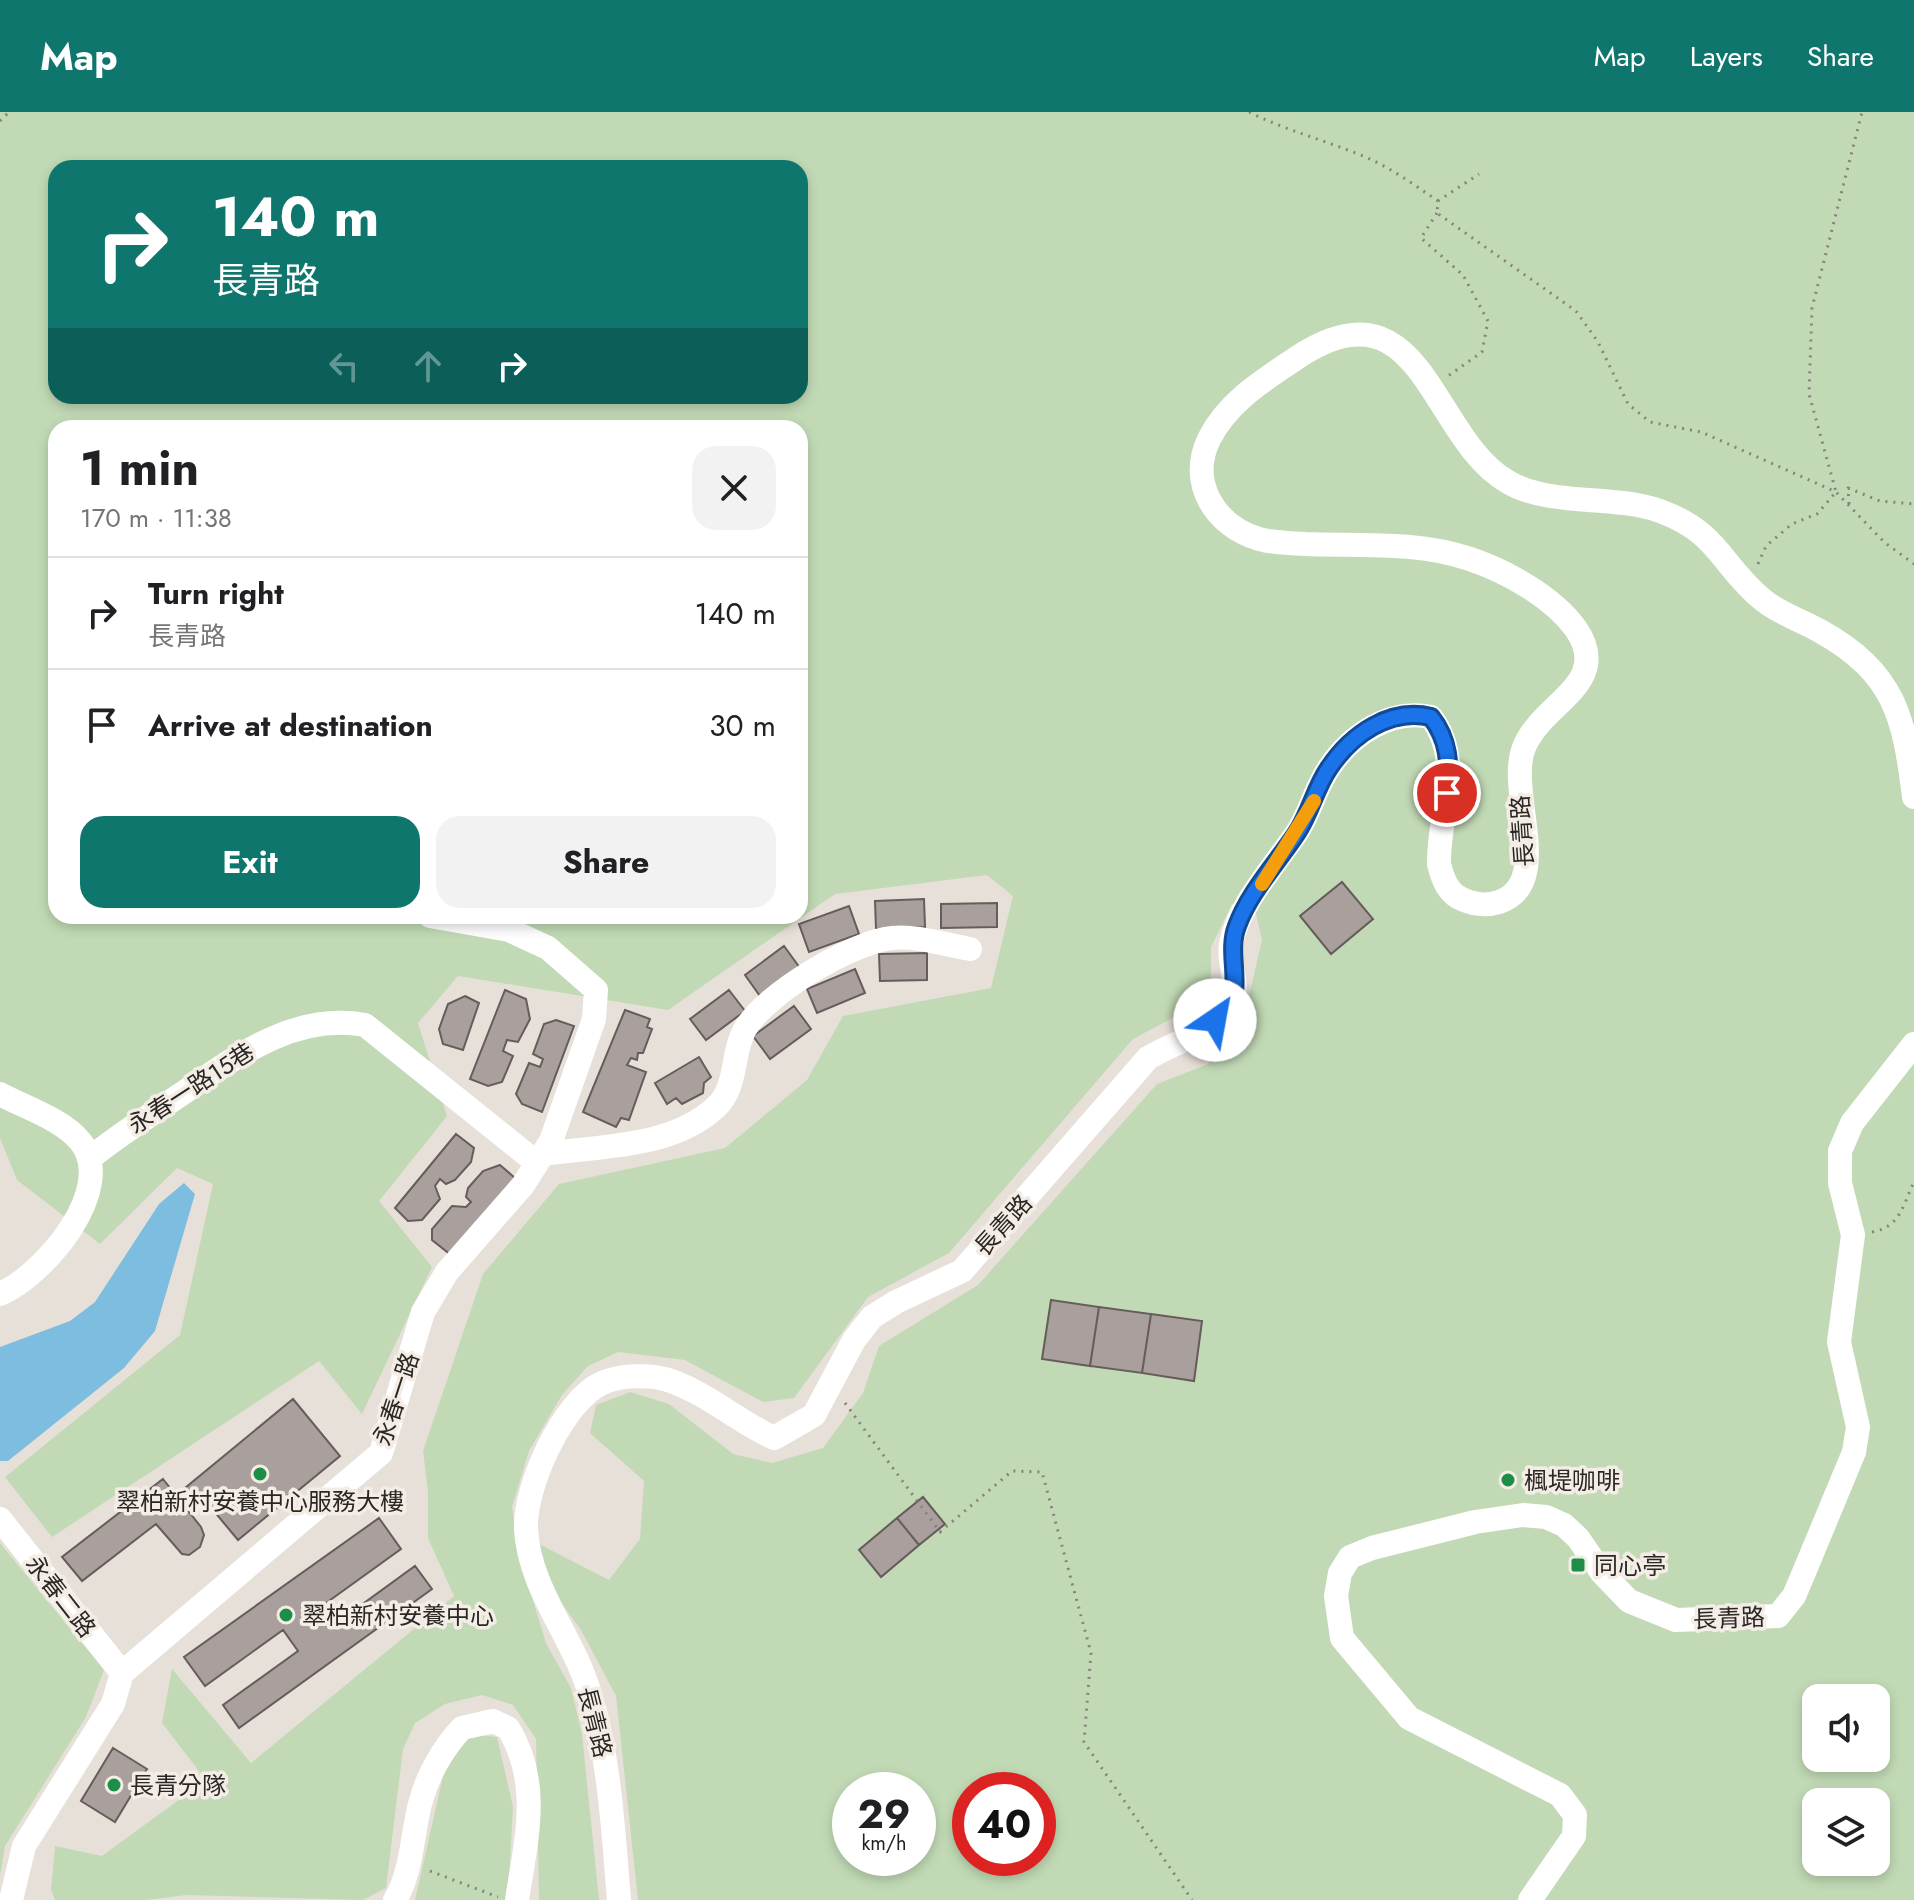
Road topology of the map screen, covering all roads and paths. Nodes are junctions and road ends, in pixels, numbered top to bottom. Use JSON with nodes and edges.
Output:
{"nodes":[{"id":1,"x":9,"y":112,"type":"edge"},
{"id":2,"x":1249,"y":112,"type":"edge"},
{"id":3,"x":1862,"y":112,"type":"edge"},
{"id":4,"x":0,"y":121,"type":"edge"},
{"id":5,"x":1479,"y":174,"type":"dead end"},
{"id":6,"x":1438,"y":201,"type":"junction"},
{"id":7,"x":1437,"y":213,"type":"junction"},
{"id":8,"x":1434,"y":388,"type":"junction"},
{"id":9,"x":1836,"y":492,"type":"junction"},
{"id":10,"x":1849,"y":504,"type":"junction"},
{"id":11,"x":1914,"y":504,"type":"edge"},
{"id":12,"x":1914,"y":564,"type":"edge"},
{"id":13,"x":1748,"y":586,"type":"junction"},
{"id":14,"x":1914,"y":797,"type":"edge"},
{"id":15,"x":475,"y":924,"type":"edge"},
{"id":16,"x":970,"y":949,"type":"dead end"},
{"id":17,"x":1914,"y":1044,"type":"edge"},
{"id":18,"x":0,"y":1094,"type":"edge"},
{"id":19,"x":540,"y":1158,"type":"junction"},
{"id":20,"x":89,"y":1159,"type":"junction"},
{"id":21,"x":1914,"y":1182,"type":"edge"},
{"id":22,"x":1853,"y":1235,"type":"junction"},
{"id":23,"x":0,"y":1294,"type":"edge"},
{"id":24,"x":831,"y":1384,"type":"junction"},
{"id":25,"x":0,"y":1519,"type":"edge"},
{"id":26,"x":122,"y":1673,"type":"junction"},
{"id":27,"x":408,"y":1861,"type":"junction"},
{"id":28,"x":11,"y":1900,"type":"edge"},
{"id":29,"x":395,"y":1900,"type":"edge"},
{"id":30,"x":507,"y":1900,"type":"edge"},
{"id":31,"x":517,"y":1900,"type":"edge"},
{"id":32,"x":619,"y":1900,"type":"edge"},
{"id":33,"x":1192,"y":1900,"type":"edge"},
{"id":34,"x":1530,"y":1900,"type":"edge"}],
"edges":[{"from":1,"to":4,"type":"path"},
{"from":2,"to":6,"type":"path"},
{"from":3,"to":9,"type":"path"},
{"from":5,"to":6,"type":"path"},
{"from":6,"to":7,"type":"path"},
{"from":7,"to":8,"type":"path"},
{"from":7,"to":9,"type":"path"},
{"from":8,"to":13,"type":"street","name":"長青路"},
{"from":8,"to":24,"type":"street","name":"長青路"},
{"from":9,"to":10,"type":"path"},
{"from":9,"to":13,"type":"path"},
{"from":10,"to":11,"type":"path"},
{"from":10,"to":12,"type":"path"},
{"from":13,"to":14,"type":"street","name":"長青路"},
{"from":15,"to":19,"type":"street","name":"永春一路"},
{"from":16,"to":19,"type":"street"},
{"from":17,"to":22,"type":"street","name":"長青路"},
{"from":18,"to":20,"type":"street"},
{"from":19,"to":20,"type":"street","name":"永春一路15巷"},
{"from":19,"to":26,"type":"street","name":"永春一路"},
{"from":20,"to":23,"type":"street"},
{"from":21,"to":22,"type":"path"},
{"from":22,"to":34,"type":"street","name":"長青路"},
{"from":24,"to":32,"type":"street","name":"長青路"},
{"from":24,"to":33,"type":"path"},
{"from":25,"to":26,"type":"street","name":"永春二路"},
{"from":26,"to":28,"type":"street"},
{"from":27,"to":29,"type":"street"},
{"from":27,"to":30,"type":"path"},
{"from":27,"to":31,"type":"street"}]}
